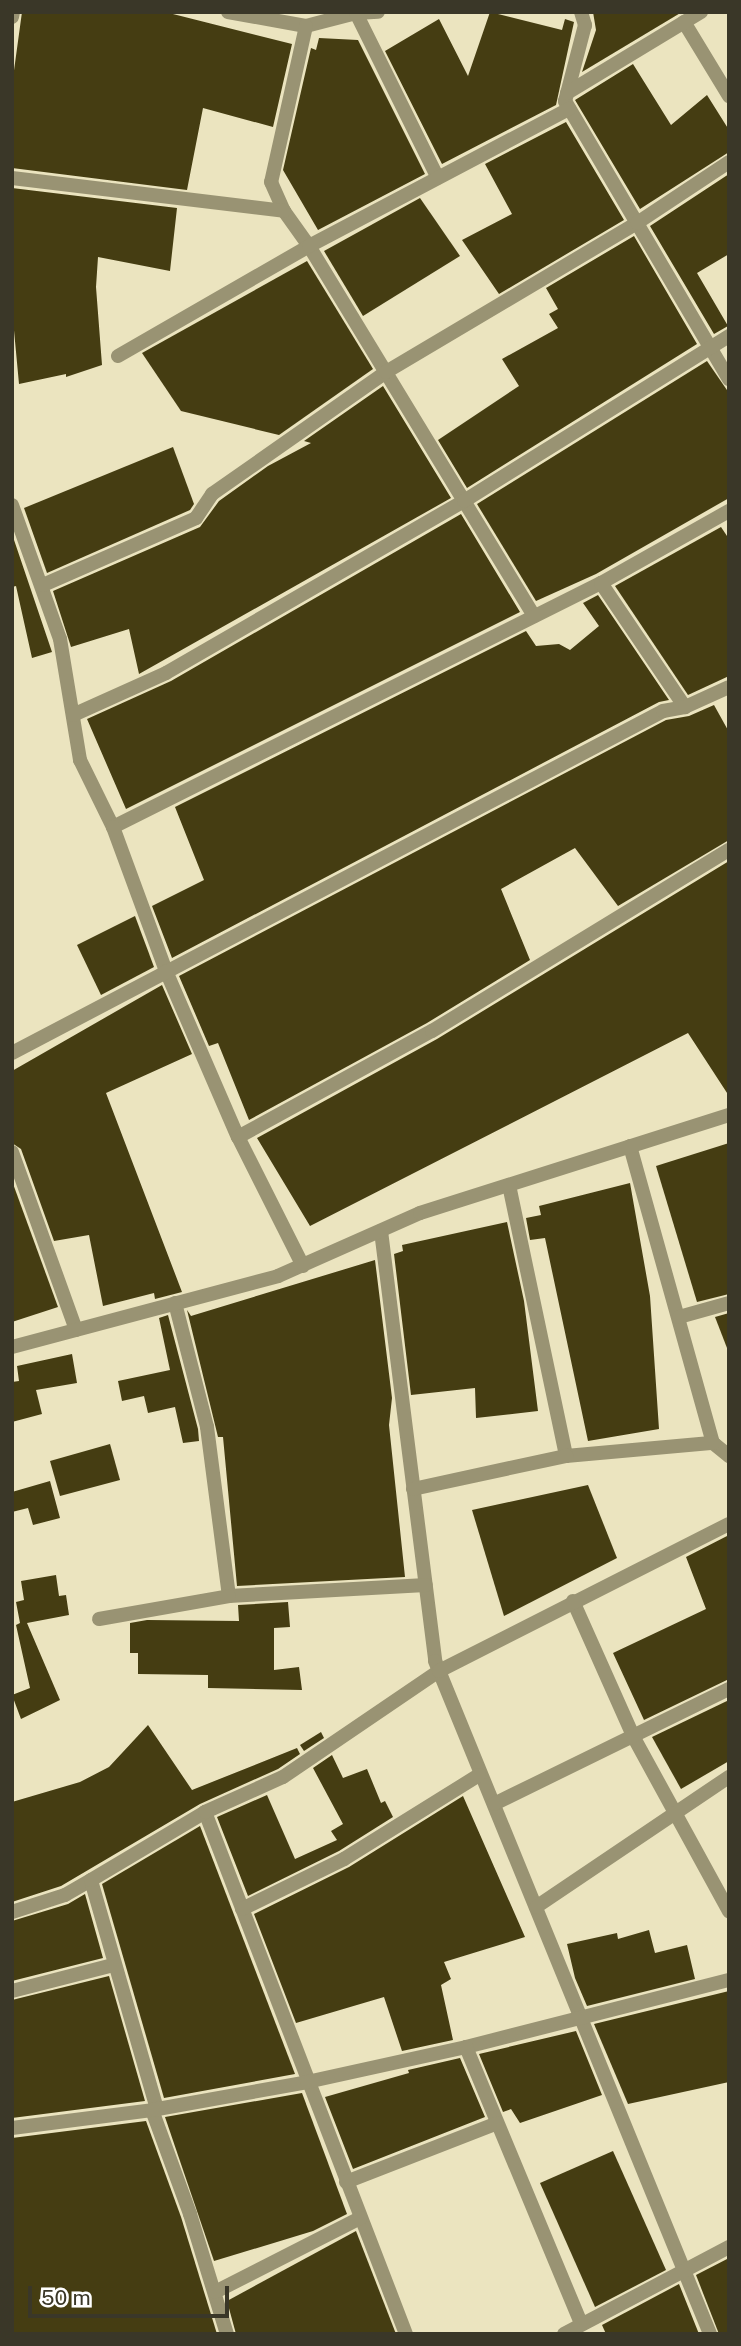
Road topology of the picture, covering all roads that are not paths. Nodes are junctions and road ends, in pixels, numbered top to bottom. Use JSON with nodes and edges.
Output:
{"nodes":[{"id":1,"x":229,"y":12,"type":"edge"},
{"id":2,"x":378,"y":12,"type":"edge"},
{"id":3,"x":581,"y":12,"type":"edge"},
{"id":4,"x":701,"y":12,"type":"edge"},
{"id":5,"x":356,"y":13,"type":"edge"},
{"id":6,"x":331,"y":16,"type":"edge"},
{"id":7,"x":684,"y":22,"type":"junction"},
{"id":8,"x":306,"y":26,"type":"junction"},
{"id":9,"x":567,"y":93,"type":"junction"},
{"id":10,"x":729,"y":96,"type":"edge"},
{"id":11,"x":569,"y":109,"type":"junction"},
{"id":12,"x":729,"y":162,"type":"edge"},
{"id":13,"x":12,"y":178,"type":"edge"},
{"id":14,"x":438,"y":178,"type":"junction"},
{"id":15,"x":284,"y":211,"type":"junction"},
{"id":16,"x":637,"y":223,"type":"junction"},
{"id":17,"x":309,"y":246,"type":"junction"},
{"id":18,"x":729,"y":336,"type":"edge"},
{"id":19,"x":709,"y":348,"type":"junction"},
{"id":20,"x":118,"y":356,"type":"dead end"},
{"id":21,"x":386,"y":372,"type":"junction"},
{"id":22,"x":729,"y":379,"type":"edge"},
{"id":23,"x":464,"y":501,"type":"junction"},
{"id":24,"x":12,"y":505,"type":"edge"},
{"id":25,"x":729,"y":511,"type":"edge"},
{"id":26,"x":601,"y":583,"type":"junction"},
{"id":27,"x":43,"y":585,"type":"junction"},
{"id":28,"x":534,"y":616,"type":"junction"},
{"id":29,"x":727,"y":693,"type":"edge"},
{"id":30,"x":685,"y":707,"type":"junction"},
{"id":31,"x":73,"y":715,"type":"junction"},
{"id":32,"x":113,"y":827,"type":"junction"},
{"id":33,"x":729,"y":850,"type":"edge"},
{"id":34,"x":166,"y":971,"type":"junction"},
{"id":35,"x":12,"y":1053,"type":"edge"},
{"id":36,"x":729,"y":1115,"type":"edge"},
{"id":37,"x":238,"y":1137,"type":"junction"},
{"id":38,"x":630,"y":1146,"type":"junction"},
{"id":39,"x":12,"y":1152,"type":"edge"},
{"id":40,"x":509,"y":1185,"type":"junction"},
{"id":41,"x":381,"y":1231,"type":"junction"},
{"id":42,"x":303,"y":1266,"type":"junction"},
{"id":43,"x":175,"y":1303,"type":"junction"},
{"id":44,"x":729,"y":1303,"type":"edge"},
{"id":45,"x":679,"y":1317,"type":"junction"},
{"id":46,"x":76,"y":1330,"type":"junction"},
{"id":47,"x":12,"y":1347,"type":"edge"},
{"id":48,"x":713,"y":1443,"type":"junction"},
{"id":49,"x":566,"y":1456,"type":"junction"},
{"id":50,"x":729,"y":1456,"type":"edge"},
{"id":51,"x":413,"y":1489,"type":"junction"},
{"id":52,"x":729,"y":1524,"type":"edge"},
{"id":53,"x":426,"y":1585,"type":"junction"},
{"id":54,"x":229,"y":1596,"type":"junction"},
{"id":55,"x":573,"y":1601,"type":"junction"},
{"id":56,"x":99,"y":1619,"type":"dead end"},
{"id":57,"x":439,"y":1671,"type":"junction"},
{"id":58,"x":729,"y":1689,"type":"edge"},
{"id":59,"x":633,"y":1736,"type":"junction"},
{"id":60,"x":479,"y":1776,"type":"junction"},
{"id":61,"x":729,"y":1777,"type":"edge"},
{"id":62,"x":494,"y":1804,"type":"junction"},
{"id":63,"x":205,"y":1812,"type":"junction"},
{"id":64,"x":676,"y":1812,"type":"junction"},
{"id":65,"x":90,"y":1880,"type":"junction"},
{"id":66,"x":536,"y":1907,"type":"junction"},
{"id":67,"x":242,"y":1909,"type":"junction"},
{"id":68,"x":729,"y":1911,"type":"edge"},
{"id":69,"x":12,"y":1912,"type":"edge"},
{"id":70,"x":113,"y":1965,"type":"junction"},
{"id":71,"x":729,"y":1980,"type":"edge"},
{"id":72,"x":12,"y":1991,"type":"edge"},
{"id":73,"x":580,"y":2017,"type":"junction"},
{"id":74,"x":466,"y":2047,"type":"junction"},
{"id":75,"x":307,"y":2082,"type":"junction"},
{"id":76,"x":154,"y":2109,"type":"junction"},
{"id":77,"x":497,"y":2123,"type":"junction"},
{"id":78,"x":12,"y":2127,"type":"edge"},
{"id":79,"x":346,"y":2182,"type":"junction"},
{"id":80,"x":360,"y":2218,"type":"junction"},
{"id":81,"x":729,"y":2247,"type":"edge"},
{"id":82,"x":684,"y":2270,"type":"junction"},
{"id":83,"x":215,"y":2292,"type":"junction"},
{"id":84,"x":581,"y":2323,"type":"junction"},
{"id":85,"x":227,"y":2334,"type":"edge"},
{"id":86,"x":406,"y":2334,"type":"edge"},
{"id":87,"x":564,"y":2334,"type":"edge"},
{"id":88,"x":710,"y":2334,"type":"edge"}],
"edges":[{"from":1,"to":8,"type":"street"},
{"from":2,"to":5,"type":"street"},
{"from":3,"to":9,"type":"street"},
{"from":4,"to":7,"type":"street"},
{"from":5,"to":6,"type":"street"},
{"from":5,"to":14,"type":"street"},
{"from":6,"to":8,"type":"street"},
{"from":7,"to":9,"type":"street"},
{"from":7,"to":10,"type":"street"},
{"from":8,"to":15,"type":"street"},
{"from":9,"to":11,"type":"street"},
{"from":11,"to":14,"type":"street"},
{"from":11,"to":16,"type":"street"},
{"from":12,"to":16,"type":"street"},
{"from":13,"to":15,"type":"street"},
{"from":14,"to":17,"type":"street"},
{"from":15,"to":17,"type":"street"},
{"from":16,"to":19,"type":"street"},
{"from":16,"to":21,"type":"street"},
{"from":17,"to":20,"type":"street"},
{"from":17,"to":21,"type":"street"},
{"from":18,"to":19,"type":"street"},
{"from":19,"to":22,"type":"street"},
{"from":19,"to":23,"type":"street"},
{"from":21,"to":23,"type":"street"},
{"from":21,"to":27,"type":"street"},
{"from":23,"to":28,"type":"street"},
{"from":23,"to":31,"type":"street"},
{"from":24,"to":27,"type":"street"},
{"from":25,"to":26,"type":"street"},
{"from":26,"to":28,"type":"street"},
{"from":26,"to":30,"type":"street"},
{"from":27,"to":31,"type":"street"},
{"from":28,"to":32,"type":"street"},
{"from":29,"to":30,"type":"street"},
{"from":30,"to":34,"type":"street"},
{"from":31,"to":32,"type":"street"},
{"from":32,"to":34,"type":"street"},
{"from":33,"to":37,"type":"street"},
{"from":34,"to":35,"type":"street"},
{"from":34,"to":37,"type":"street"},
{"from":36,"to":38,"type":"street"},
{"from":37,"to":42,"type":"street"},
{"from":38,"to":40,"type":"street"},
{"from":38,"to":45,"type":"street"},
{"from":39,"to":46,"type":"street"},
{"from":40,"to":41,"type":"street"},
{"from":40,"to":49,"type":"street"},
{"from":41,"to":42,"type":"street"},
{"from":41,"to":51,"type":"street"},
{"from":42,"to":43,"type":"street"},
{"from":43,"to":46,"type":"street"},
{"from":43,"to":54,"type":"street"},
{"from":44,"to":45,"type":"street"},
{"from":45,"to":48,"type":"street"},
{"from":46,"to":47,"type":"street"},
{"from":48,"to":49,"type":"street"},
{"from":48,"to":50,"type":"street"},
{"from":49,"to":51,"type":"street"},
{"from":51,"to":53,"type":"street"},
{"from":52,"to":55,"type":"street"},
{"from":53,"to":54,"type":"street"},
{"from":53,"to":57,"type":"street"},
{"from":54,"to":56,"type":"street"},
{"from":55,"to":57,"type":"street"},
{"from":55,"to":59,"type":"street"},
{"from":57,"to":60,"type":"street"},
{"from":57,"to":63,"type":"street"},
{"from":58,"to":59,"type":"street"},
{"from":59,"to":62,"type":"street"},
{"from":59,"to":64,"type":"street"},
{"from":60,"to":62,"type":"street"},
{"from":60,"to":67,"type":"street"},
{"from":61,"to":64,"type":"street"},
{"from":62,"to":66,"type":"street"},
{"from":63,"to":65,"type":"street"},
{"from":63,"to":67,"type":"street"},
{"from":64,"to":66,"type":"street"},
{"from":64,"to":68,"type":"street"},
{"from":65,"to":69,"type":"street"},
{"from":65,"to":70,"type":"street"},
{"from":66,"to":73,"type":"street"},
{"from":67,"to":75,"type":"street"},
{"from":70,"to":72,"type":"street"},
{"from":70,"to":76,"type":"street"},
{"from":71,"to":73,"type":"street"},
{"from":73,"to":74,"type":"street"},
{"from":73,"to":82,"type":"street"},
{"from":74,"to":75,"type":"street"},
{"from":74,"to":77,"type":"street"},
{"from":75,"to":76,"type":"street"},
{"from":75,"to":79,"type":"street"},
{"from":76,"to":78,"type":"street"},
{"from":76,"to":83,"type":"street"},
{"from":77,"to":79,"type":"street"},
{"from":77,"to":84,"type":"street"},
{"from":79,"to":80,"type":"street"},
{"from":80,"to":83,"type":"street"},
{"from":80,"to":86,"type":"street"},
{"from":81,"to":82,"type":"street"},
{"from":82,"to":84,"type":"street"},
{"from":82,"to":88,"type":"street"},
{"from":83,"to":85,"type":"street"},
{"from":84,"to":87,"type":"street"}]}
